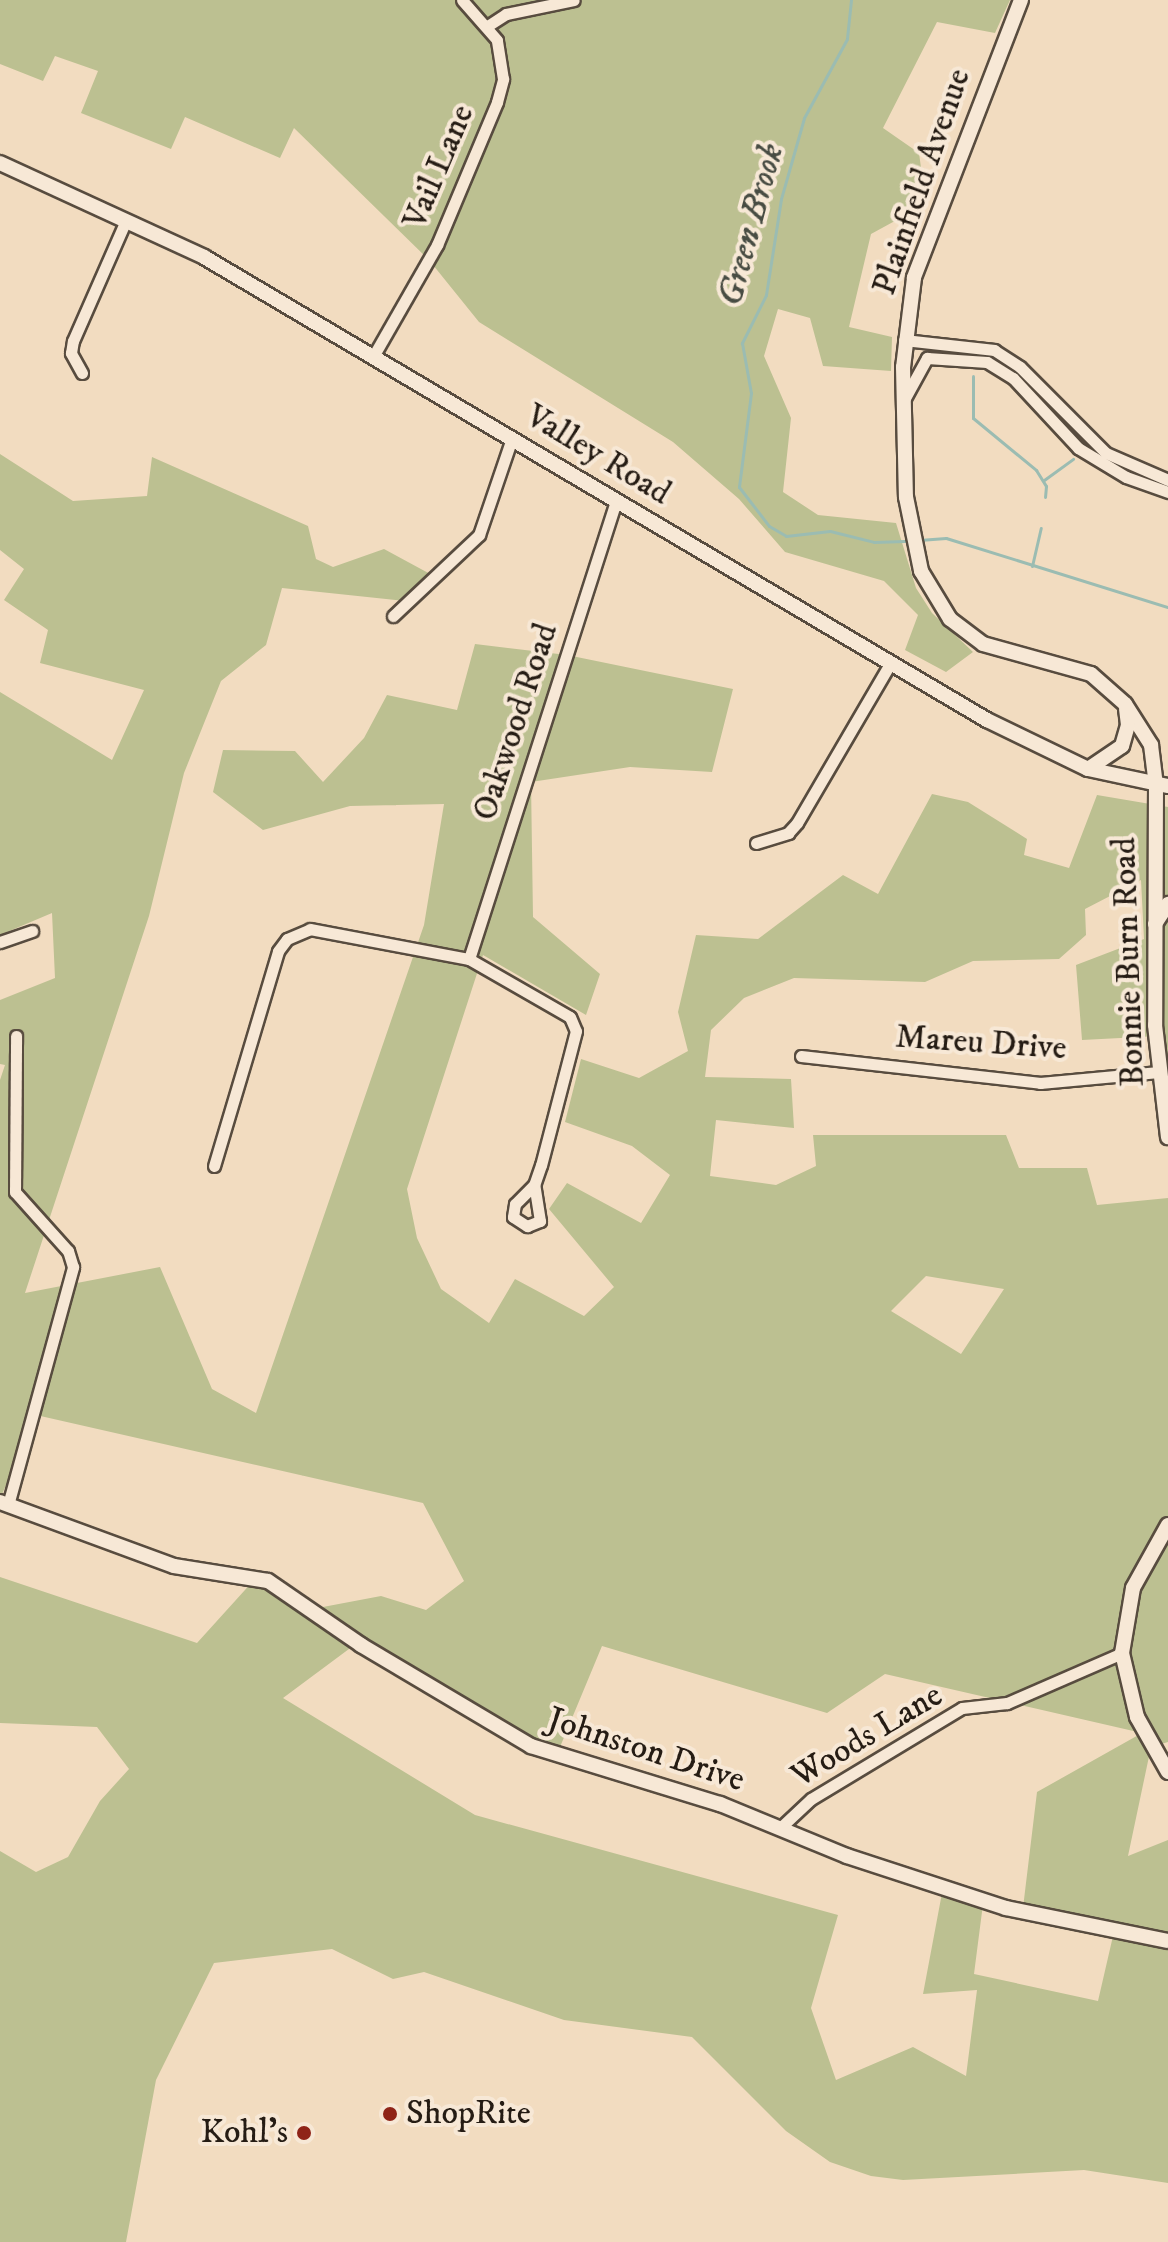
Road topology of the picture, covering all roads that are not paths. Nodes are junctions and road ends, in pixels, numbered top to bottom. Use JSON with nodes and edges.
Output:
{"nodes":[{"id":1,"x":462,"y":0,"type":"edge"},
{"id":2,"x":574,"y":0,"type":"edge"},
{"id":3,"x":1021,"y":0,"type":"edge"},
{"id":4,"x":489,"y":25,"type":"junction"},
{"id":5,"x":0,"y":163,"type":"edge"},
{"id":6,"x":126,"y":220,"type":"junction"},
{"id":7,"x":904,"y":340,"type":"junction"},
{"id":8,"x":374,"y":355,"type":"junction"},
{"id":9,"x":82,"y":373,"type":"dead end"},
{"id":10,"x":902,"y":404,"type":"junction"},
{"id":11,"x":512,"y":438,"type":"junction"},
{"id":12,"x":1168,"y":480,"type":"edge"},
{"id":13,"x":1168,"y":492,"type":"edge"},
{"id":14,"x":616,"y":501,"type":"junction"},
{"id":15,"x":393,"y":616,"type":"dead end"},
{"id":16,"x":890,"y":664,"type":"junction"},
{"id":17,"x":1125,"y":704,"type":"junction"},
{"id":18,"x":1088,"y":769,"type":"junction"},
{"id":19,"x":1162,"y":785,"type":"edge"},
{"id":20,"x":756,"y":843,"type":"dead end"},
{"id":21,"x":1168,"y":904,"type":"edge"},
{"id":22,"x":1155,"y":925,"type":"junction"},
{"id":23,"x":32,"y":931,"type":"dead end"},
{"id":24,"x":0,"y":942,"type":"edge"},
{"id":25,"x":469,"y":959,"type":"junction"},
{"id":26,"x":16,"y":1036,"type":"dead end"},
{"id":27,"x":801,"y":1056,"type":"dead end"},
{"id":28,"x":1158,"y":1072,"type":"junction"},
{"id":29,"x":1168,"y":1137,"type":"edge"},
{"id":30,"x":214,"y":1166,"type":"dead end"},
{"id":31,"x":534,"y":1185,"type":"dead end"},
{"id":32,"x":4,"y":1504,"type":"edge"},
{"id":33,"x":1168,"y":1525,"type":"edge"},
{"id":34,"x":1122,"y":1653,"type":"junction"},
{"id":35,"x":1168,"y":1772,"type":"edge"},
{"id":36,"x":780,"y":1828,"type":"junction"},
{"id":37,"x":1168,"y":1941,"type":"edge"}],
"edges":[{"from":1,"to":4,"type":"street","name":"Vail Lane"},
{"from":2,"to":4,"type":"street"},
{"from":3,"to":7,"type":"main road","name":"Plainfield Avenue"},
{"from":4,"to":8,"type":"street","name":"Vail Lane"},
{"from":5,"to":6,"type":"main road","name":"Valley Road"},
{"from":6,"to":8,"type":"main road","name":"Valley Road"},
{"from":6,"to":9,"type":"street"},
{"from":7,"to":10,"type":"main road","name":"Plainfield Avenue"},
{"from":7,"to":12,"type":"street"},
{"from":8,"to":11,"type":"main road","name":"Valley Road"},
{"from":10,"to":13,"type":"street"},
{"from":10,"to":17,"type":"main road","name":"Plainfield Avenue"},
{"from":11,"to":14,"type":"main road","name":"Valley Road"},
{"from":11,"to":15,"type":"street"},
{"from":14,"to":16,"type":"main road","name":"Valley Road"},
{"from":14,"to":25,"type":"street","name":"Oakwood Road"},
{"from":16,"to":18,"type":"main road","name":"Valley Road"},
{"from":16,"to":20,"type":"street"},
{"from":17,"to":18,"type":"main road"},
{"from":17,"to":19,"type":"main road","name":"Plainfield Avenue"},
{"from":18,"to":19,"type":"main road","name":"Valley Road"},
{"from":19,"to":22,"type":"main road","name":"Bonnie Burn Road"},
{"from":21,"to":22,"type":"main road"},
{"from":22,"to":28,"type":"main road","name":"Bonnie Burn Road"},
{"from":23,"to":24,"type":"street"},
{"from":25,"to":30,"type":"street"},
{"from":25,"to":31,"type":"street"},
{"from":26,"to":32,"type":"street"},
{"from":27,"to":28,"type":"street","name":"Mareu Drive"},
{"from":28,"to":29,"type":"main road","name":"Bonnie Burn Road"},
{"from":32,"to":36,"type":"main road","name":"Johnston Drive"},
{"from":33,"to":34,"type":"main road"},
{"from":34,"to":35,"type":"main road"},
{"from":34,"to":36,"type":"street","name":"Woods Lane"},
{"from":36,"to":37,"type":"main road","name":"Johnston Drive"}]}
